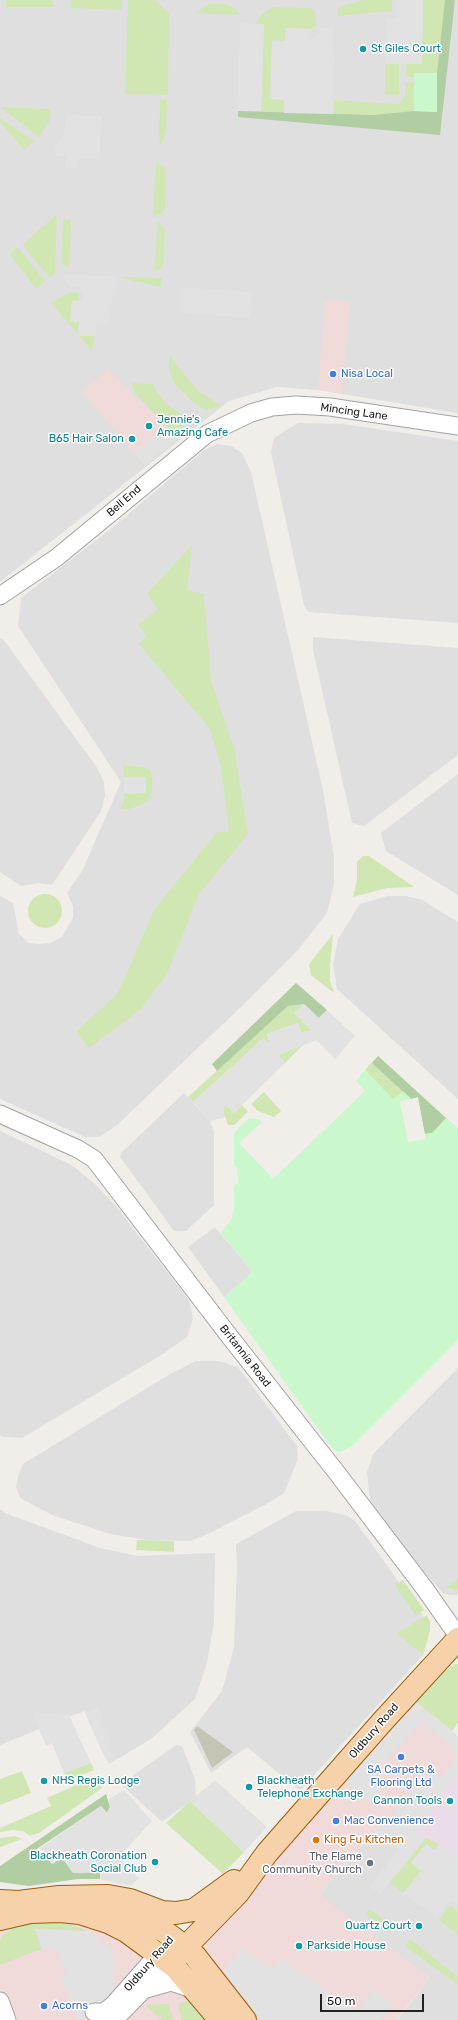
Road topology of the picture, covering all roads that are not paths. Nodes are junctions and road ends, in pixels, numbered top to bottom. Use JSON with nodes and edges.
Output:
{"nodes":[{"id":1,"x":251,"y":413,"type":"joint"},
{"id":2,"x":458,"y":426,"type":"edge"},
{"id":3,"x":0,"y":596,"type":"edge"},
{"id":4,"x":0,"y":1114,"type":"edge"},
{"id":5,"x":458,"y":1636,"type":"edge"},
{"id":6,"x":458,"y":1639,"type":"edge"},
{"id":7,"x":0,"y":1901,"type":"edge"},
{"id":8,"x":37,"y":1901,"type":"junction"},
{"id":9,"x":208,"y":1911,"type":"junction"},
{"id":10,"x":0,"y":1919,"type":"edge"},
{"id":11,"x":184,"y":1940,"type":"junction"},
{"id":12,"x":149,"y":1948,"type":"junction"},
{"id":13,"x":205,"y":1969,"type":"junction"},
{"id":14,"x":145,"y":1989,"type":"junction"},
{"id":15,"x":196,"y":1990,"type":"junction"},
{"id":16,"x":0,"y":2001,"type":"edge"},
{"id":17,"x":98,"y":2016,"type":"edge"},
{"id":18,"x":7,"y":2020,"type":"edge"},
{"id":19,"x":114,"y":2020,"type":"edge"},
{"id":20,"x":220,"y":2020,"type":"edge"},
{"id":21,"x":245,"y":2020,"type":"edge"}],
"edges":[{"from":1,"to":2,"type":"street","name":"Mincing Lane"},
{"from":1,"to":3,"type":"street","name":"Bell End"},
{"from":4,"to":5,"type":"street","name":"Britannia Road"},
{"from":6,"to":9,"type":"main road","name":"Oldbury Road"},
{"from":7,"to":8,"type":"main road"},
{"from":8,"to":9,"type":"main road"},
{"from":8,"to":11,"type":"main road"},
{"from":9,"to":11,"type":"main road","name":"Oldbury Road"},
{"from":9,"to":13,"type":"main road"},
{"from":10,"to":12,"type":"main road"},
{"from":11,"to":12,"type":"main road","name":"Oldbury Road"},
{"from":11,"to":13,"type":"main road"},
{"from":12,"to":14,"type":"street","name":"Oldbury Road"},
{"from":12,"to":15,"type":"main road"},
{"from":12,"to":17,"type":"street","name":"Oldbury Road"},
{"from":13,"to":21,"type":"main road"},
{"from":14,"to":15,"type":"street"},
{"from":14,"to":19,"type":"street","name":"Oldbury Road"},
{"from":15,"to":20,"type":"main road"},
{"from":16,"to":18,"type":"street"}]}
